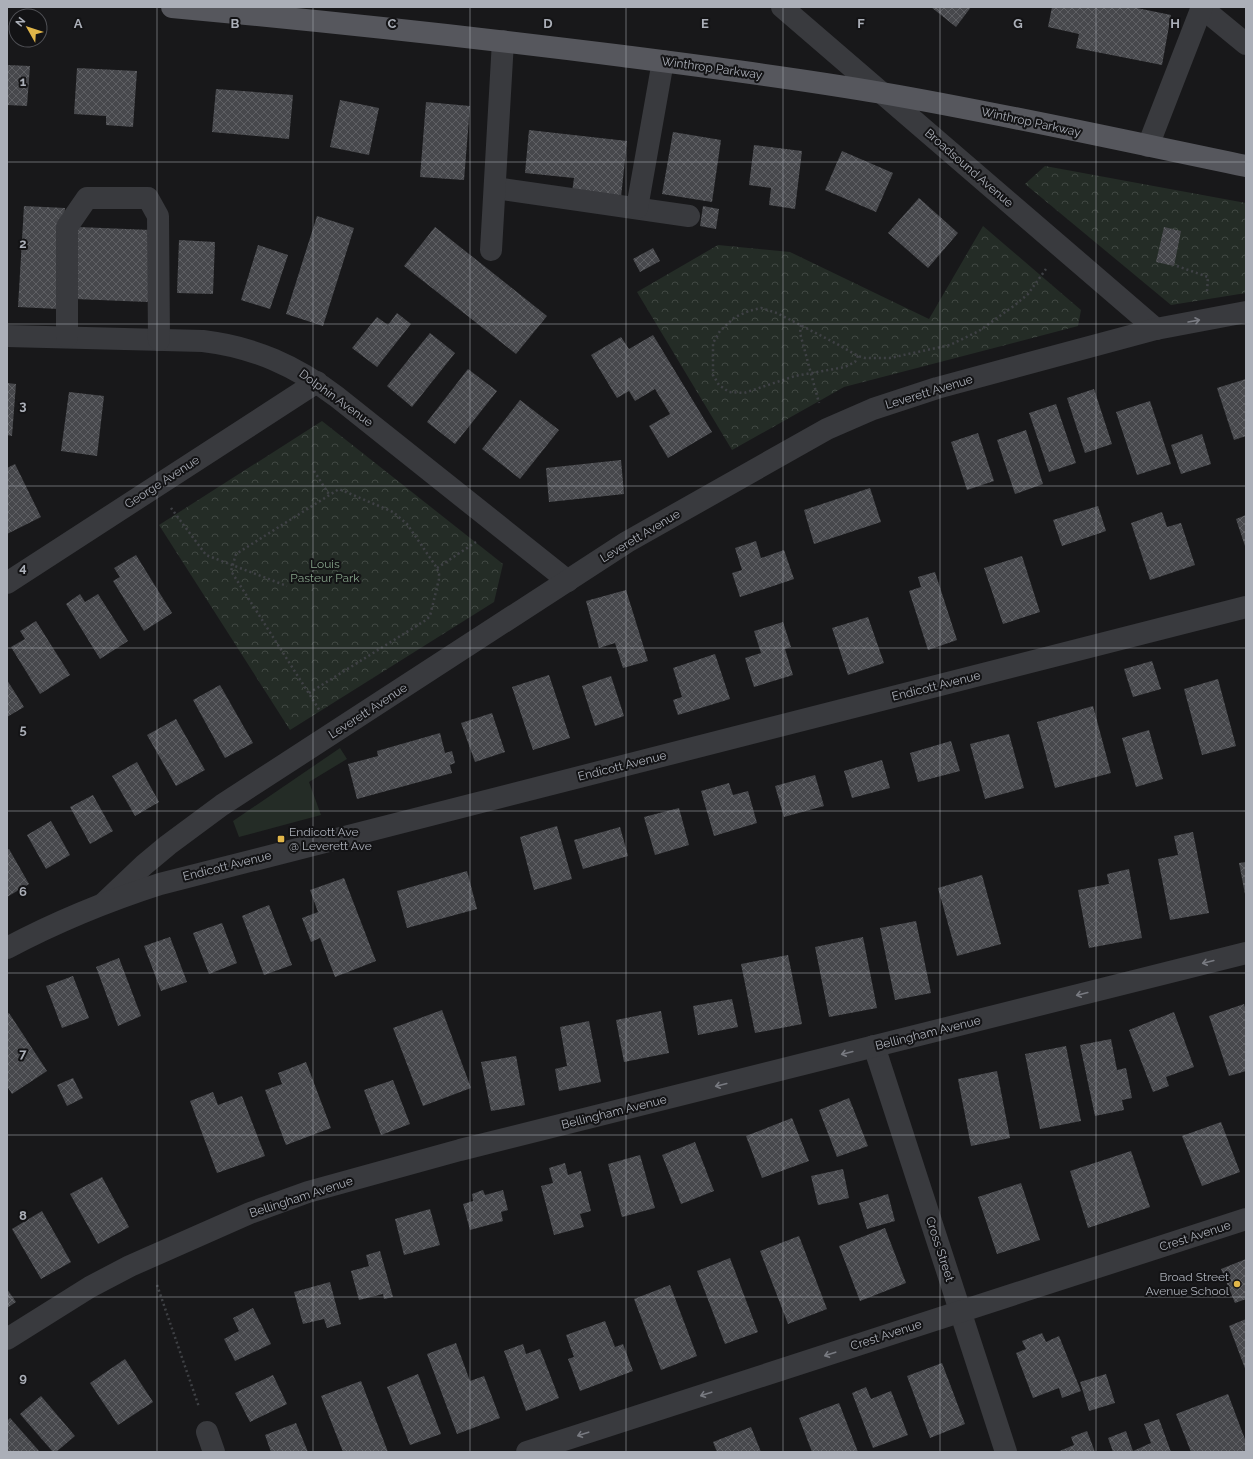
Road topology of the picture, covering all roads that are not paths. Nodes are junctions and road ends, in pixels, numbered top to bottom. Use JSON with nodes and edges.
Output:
{"nodes":[{"id":1,"x":172,"y":7,"type":"edge"},
{"id":2,"x":782,"y":7,"type":"edge"},
{"id":3,"x":1202,"y":7,"type":"edge"},
{"id":4,"x":503,"y":41,"type":"junction"},
{"id":5,"x":1246,"y":44,"type":"edge"},
{"id":6,"x":663,"y":61,"type":"junction"},
{"id":7,"x":882,"y":92,"type":"junction"},
{"id":8,"x":1148,"y":146,"type":"junction"},
{"id":9,"x":1246,"y":166,"type":"edge"},
{"id":10,"x":495,"y":188,"type":"junction"},
{"id":11,"x":636,"y":208,"type":"junction"},
{"id":12,"x":690,"y":216,"type":"dead end"},
{"id":13,"x":491,"y":250,"type":"dead end"},
{"id":14,"x":1246,"y":312,"type":"edge"},
{"id":15,"x":1156,"y":329,"type":"junction"},
{"id":16,"x":7,"y":336,"type":"edge"},
{"id":17,"x":67,"y":337,"type":"junction"},
{"id":18,"x":159,"y":340,"type":"junction"},
{"id":19,"x":317,"y":382,"type":"junction"},
{"id":20,"x":568,"y":581,"type":"junction"},
{"id":21,"x":7,"y":583,"type":"edge"},
{"id":22,"x":1246,"y":607,"type":"edge"},
{"id":23,"x":104,"y":903,"type":"junction"},
{"id":24,"x":7,"y":948,"type":"edge"},
{"id":25,"x":1246,"y":953,"type":"edge"},
{"id":26,"x":874,"y":1046,"type":"junction"},
{"id":27,"x":1246,"y":1219,"type":"edge"},
{"id":28,"x":960,"y":1311,"type":"junction"},
{"id":29,"x":7,"y":1339,"type":"edge"},
{"id":30,"x":527,"y":1452,"type":"edge"},
{"id":31,"x":1006,"y":1452,"type":"edge"}],
"edges":[{"from":1,"to":4,"type":"main road","name":"Winthrop Parkway"},
{"from":2,"to":7,"type":"street","name":"Broadsound Avenue"},
{"from":3,"to":5,"type":"street"},
{"from":3,"to":8,"type":"street"},
{"from":4,"to":6,"type":"main road","name":"Winthrop Parkway"},
{"from":4,"to":10,"type":"street"},
{"from":6,"to":7,"type":"main road","name":"Winthrop Parkway"},
{"from":6,"to":11,"type":"street"},
{"from":7,"to":8,"type":"main road","name":"Winthrop Parkway"},
{"from":7,"to":15,"type":"street","name":"Broadsound Avenue"},
{"from":8,"to":9,"type":"main road","name":"Winthrop Parkway"},
{"from":10,"to":11,"type":"street"},
{"from":10,"to":13,"type":"street"},
{"from":11,"to":12,"type":"street"},
{"from":15,"to":14,"type":"street","name":"Leverett Avenue","one_way":true},
{"from":15,"to":20,"type":"street","name":"Leverett Avenue"},
{"from":16,"to":17,"type":"street","name":"Dolphin Avenue"},
{"from":17,"to":18,"type":"street","name":"Dolphin Avenue"},
{"from":17,"to":18,"type":"street"},
{"from":18,"to":19,"type":"street","name":"Dolphin Avenue"},
{"from":19,"to":20,"type":"street","name":"Dolphin Avenue"},
{"from":19,"to":21,"type":"street","name":"George Avenue"},
{"from":20,"to":23,"type":"street","name":"Leverett Avenue"},
{"from":22,"to":23,"type":"street","name":"Endicott Avenue"},
{"from":23,"to":24,"type":"street","name":"Endicott Avenue"},
{"from":25,"to":26,"type":"street","name":"Bellingham Avenue","one_way":true},
{"from":26,"to":28,"type":"street","name":"Cross Street"},
{"from":26,"to":29,"type":"street","name":"Bellingham Avenue","one_way":true},
{"from":27,"to":28,"type":"street","name":"Crest Avenue"},
{"from":28,"to":30,"type":"street","name":"Crest Avenue","one_way":true},
{"from":28,"to":31,"type":"street","name":"Cross Street"}]}
